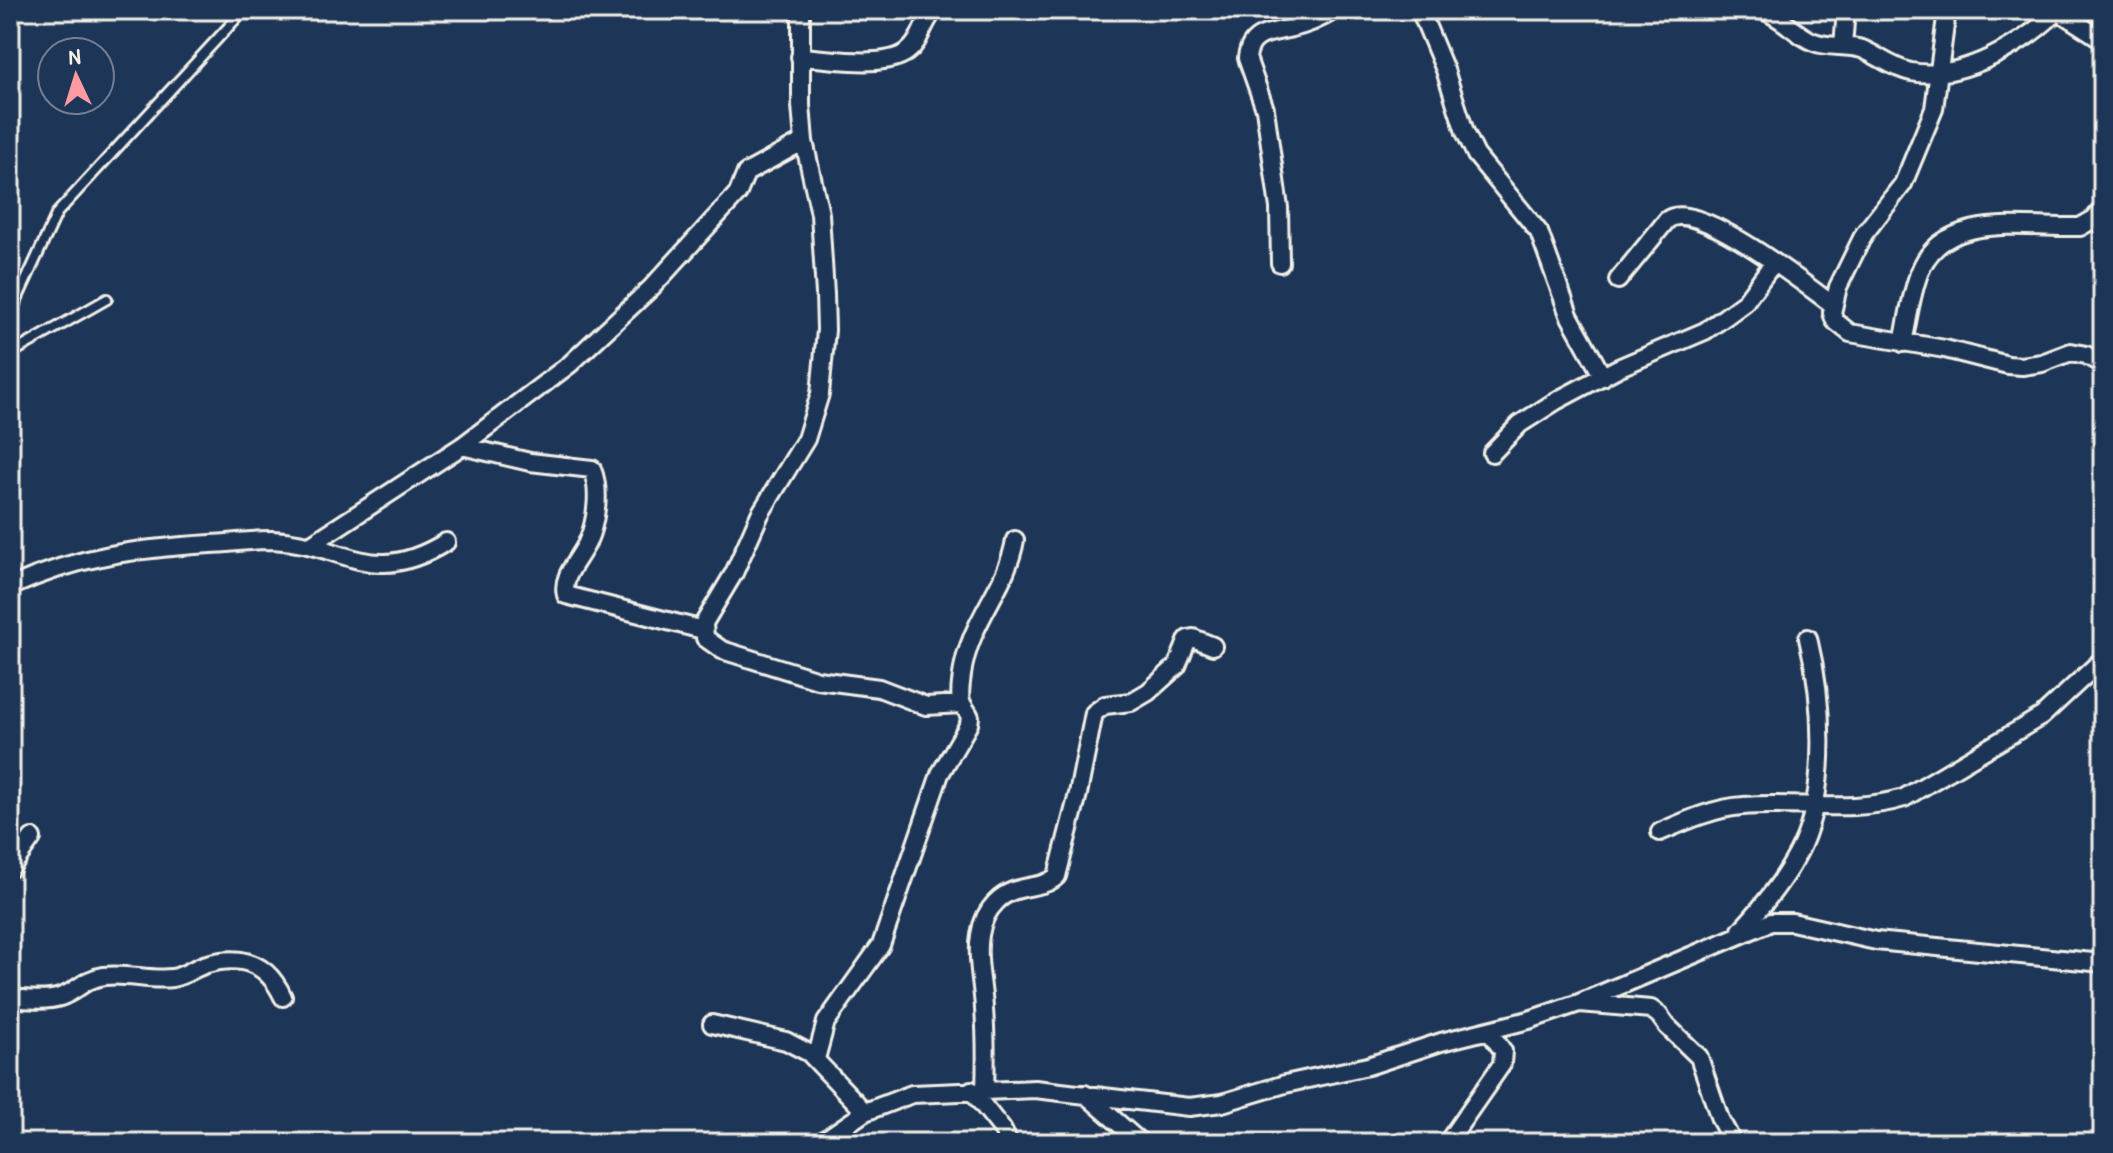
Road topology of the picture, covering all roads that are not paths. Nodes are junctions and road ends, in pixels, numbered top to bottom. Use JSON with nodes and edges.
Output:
{"nodes":[{"id":1,"x":244,"y":10,"type":"edge"},
{"id":2,"x":801,"y":10,"type":"edge"},
{"id":3,"x":935,"y":10,"type":"edge"},
{"id":4,"x":1335,"y":10,"type":"edge"},
{"id":5,"x":1420,"y":10,"type":"edge"},
{"id":6,"x":1762,"y":10,"type":"edge"},
{"id":7,"x":1846,"y":10,"type":"edge"},
{"id":8,"x":1947,"y":10,"type":"edge"},
{"id":9,"x":2058,"y":10,"type":"edge"},
{"id":10,"x":2103,"y":40,"type":"edge"},
{"id":11,"x":1843,"y":46,"type":"junction"},
{"id":12,"x":800,"y":57,"type":"junction"},
{"id":13,"x":1938,"y":73,"type":"junction"},
{"id":14,"x":804,"y":141,"type":"junction"},
{"id":15,"x":2103,"y":208,"type":"edge"},
{"id":16,"x":1774,"y":262,"type":"junction"},
{"id":17,"x":1280,"y":263,"type":"dead end"},
{"id":18,"x":1618,"y":280,"type":"dead end"},
{"id":19,"x":107,"y":299,"type":"dead end"},
{"id":20,"x":1833,"y":305,"type":"junction"},
{"id":21,"x":10,"y":315,"type":"edge"},
{"id":22,"x":1903,"y":343,"type":"junction"},
{"id":23,"x":10,"y":354,"type":"edge"},
{"id":24,"x":2103,"y":365,"type":"edge"},
{"id":25,"x":1603,"y":377,"type":"junction"},
{"id":26,"x":462,"y":446,"type":"junction"},
{"id":27,"x":1492,"y":453,"type":"dead end"},
{"id":28,"x":1015,"y":540,"type":"dead end"},
{"id":29,"x":446,"y":542,"type":"dead end"},
{"id":30,"x":310,"y":545,"type":"junction"},
{"id":31,"x":10,"y":587,"type":"edge"},
{"id":32,"x":703,"y":630,"type":"junction"},
{"id":33,"x":1808,"y":638,"type":"dead end"},
{"id":34,"x":1213,"y":646,"type":"dead end"},
{"id":35,"x":2103,"y":659,"type":"edge"},
{"id":36,"x":962,"y":704,"type":"junction"},
{"id":37,"x":1813,"y":804,"type":"junction"},
{"id":38,"x":1660,"y":832,"type":"dead end"},
{"id":39,"x":32,"y":838,"type":"dead end"},
{"id":40,"x":10,"y":869,"type":"edge"},
{"id":41,"x":1737,"y":935,"type":"junction"},
{"id":42,"x":2103,"y":963,"type":"edge"},
{"id":43,"x":283,"y":997,"type":"dead end"},
{"id":44,"x":10,"y":998,"type":"edge"},
{"id":45,"x":1579,"y":1003,"type":"junction"},
{"id":46,"x":712,"y":1024,"type":"dead end"},
{"id":47,"x":1489,"y":1031,"type":"junction"},
{"id":48,"x":816,"y":1059,"type":"junction"},
{"id":49,"x":978,"y":1090,"type":"junction"},
{"id":50,"x":1084,"y":1093,"type":"junction"},
{"id":51,"x":865,"y":1112,"type":"junction"},
{"id":52,"x":820,"y":1143,"type":"edge"},
{"id":53,"x":1009,"y":1143,"type":"edge"},
{"id":54,"x":1141,"y":1143,"type":"edge"},
{"id":55,"x":1447,"y":1143,"type":"edge"},
{"id":56,"x":1733,"y":1143,"type":"edge"}],
"edges":[{"from":1,"to":21,"type":"lane"},
{"from":2,"to":12,"type":"street"},
{"from":3,"to":12,"type":"street"},
{"from":4,"to":17,"type":"street"},
{"from":5,"to":25,"type":"street"},
{"from":6,"to":11,"type":"street"},
{"from":7,"to":11,"type":"street"},
{"from":8,"to":13,"type":"street"},
{"from":9,"to":10,"type":"street"},
{"from":9,"to":13,"type":"street"},
{"from":11,"to":13,"type":"street"},
{"from":12,"to":14,"type":"street"},
{"from":13,"to":20,"type":"street"},
{"from":14,"to":26,"type":"street"},
{"from":14,"to":32,"type":"street"},
{"from":15,"to":22,"type":"street"},
{"from":16,"to":18,"type":"street"},
{"from":16,"to":20,"type":"street"},
{"from":16,"to":25,"type":"street"},
{"from":19,"to":23,"type":"lane"},
{"from":20,"to":22,"type":"street"},
{"from":22,"to":24,"type":"street"},
{"from":25,"to":27,"type":"street"},
{"from":26,"to":30,"type":"street"},
{"from":26,"to":32,"type":"street"},
{"from":28,"to":36,"type":"street"},
{"from":29,"to":30,"type":"street"},
{"from":30,"to":31,"type":"street"},
{"from":32,"to":36,"type":"street"},
{"from":33,"to":37,"type":"street"},
{"from":34,"to":49,"type":"street"},
{"from":35,"to":37,"type":"street"},
{"from":36,"to":48,"type":"street"},
{"from":37,"to":38,"type":"street"},
{"from":37,"to":41,"type":"street"},
{"from":39,"to":40,"type":"street"},
{"from":41,"to":42,"type":"street"},
{"from":41,"to":45,"type":"street"},
{"from":43,"to":44,"type":"street"},
{"from":45,"to":47,"type":"street"},
{"from":45,"to":56,"type":"street"},
{"from":46,"to":48,"type":"street"},
{"from":47,"to":50,"type":"street"},
{"from":47,"to":55,"type":"street"},
{"from":48,"to":51,"type":"street"},
{"from":49,"to":50,"type":"street"},
{"from":49,"to":51,"type":"street"},
{"from":49,"to":53,"type":"street"},
{"from":50,"to":54,"type":"street"},
{"from":51,"to":52,"type":"street"}]}
